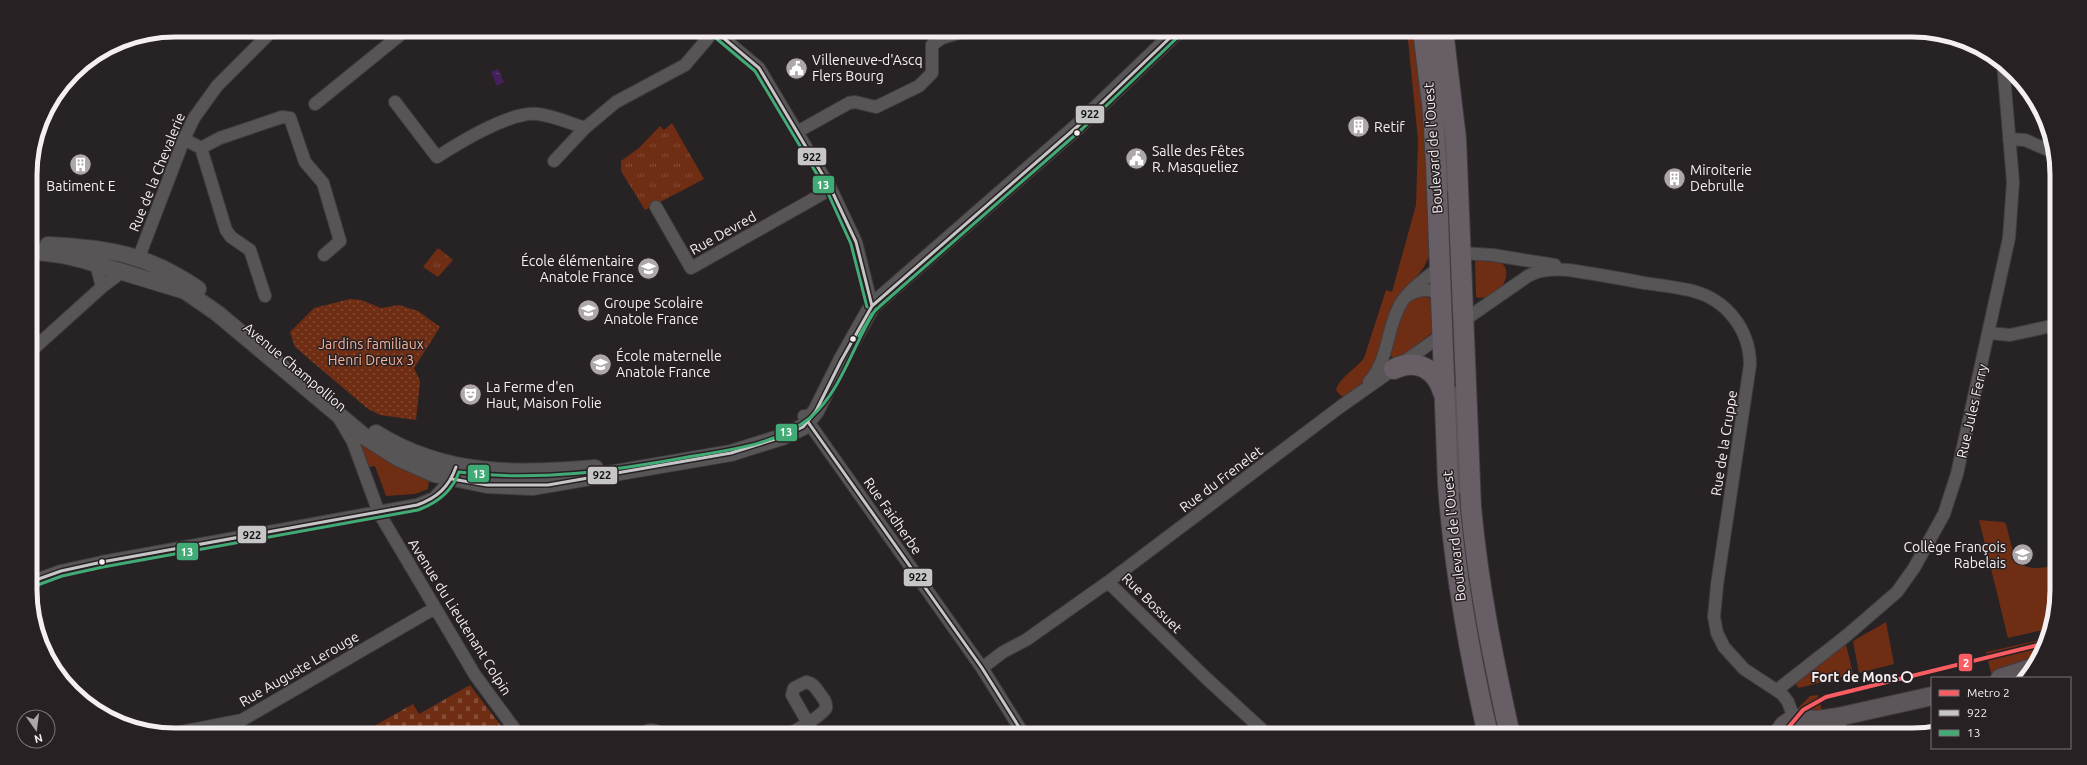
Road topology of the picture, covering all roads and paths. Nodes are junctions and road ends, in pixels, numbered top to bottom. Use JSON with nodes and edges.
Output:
{"nodes":[{"id":1,"x":266,"y":37,"type":"edge"},
{"id":2,"x":398,"y":37,"type":"edge"},
{"id":3,"x":708,"y":37,"type":"edge"},
{"id":4,"x":722,"y":37,"type":"edge"},
{"id":5,"x":945,"y":37,"type":"edge"},
{"id":6,"x":1171,"y":37,"type":"edge"},
{"id":7,"x":1424,"y":37,"type":"edge"},
{"id":8,"x":1444,"y":37,"type":"edge"},
{"id":9,"x":2004,"y":72,"type":"edge"},
{"id":10,"x":395,"y":102,"type":"dead end"},
{"id":11,"x":315,"y":104,"type":"dead end"},
{"id":12,"x":585,"y":128,"type":"junction"},
{"id":13,"x":797,"y":132,"type":"junction"},
{"id":14,"x":184,"y":139,"type":"junction"},
{"id":15,"x":2009,"y":139,"type":"junction"},
{"id":16,"x":201,"y":148,"type":"junction"},
{"id":17,"x":2047,"y":150,"type":"edge"},
{"id":18,"x":554,"y":161,"type":"dead end"},
{"id":19,"x":831,"y":189,"type":"junction"},
{"id":20,"x":656,"y":206,"type":"dead end"},
{"id":21,"x":37,"y":244,"type":"edge"},
{"id":22,"x":37,"y":253,"type":"edge"},
{"id":23,"x":324,"y":255,"type":"dead end"},
{"id":24,"x":139,"y":257,"type":"junction"},
{"id":25,"x":1451,"y":259,"type":"junction"},
{"id":26,"x":96,"y":264,"type":"junction"},
{"id":27,"x":1569,"y":270,"type":"junction"},
{"id":28,"x":122,"y":272,"type":"junction"},
{"id":29,"x":102,"y":287,"type":"junction"},
{"id":30,"x":1440,"y":295,"type":"junction"},
{"id":31,"x":265,"y":296,"type":"dead end"},
{"id":32,"x":1406,"y":296,"type":"junction"},
{"id":33,"x":1463,"y":299,"type":"junction"},
{"id":34,"x":1495,"y":299,"type":"junction"},
{"id":35,"x":872,"y":306,"type":"junction"},
{"id":36,"x":2050,"y":326,"type":"edge"},
{"id":37,"x":1452,"y":328,"type":"junction"},
{"id":38,"x":1989,"y":333,"type":"junction"},
{"id":39,"x":37,"y":346,"type":"edge"},
{"id":40,"x":1394,"y":369,"type":"junction"},
{"id":41,"x":1444,"y":396,"type":"junction"},
{"id":42,"x":1351,"y":400,"type":"junction"},
{"id":43,"x":335,"y":412,"type":"junction"},
{"id":44,"x":806,"y":419,"type":"junction"},
{"id":45,"x":454,"y":473,"type":"junction"},
{"id":46,"x":379,"y":513,"type":"junction"},
{"id":47,"x":37,"y":580,"type":"edge"},
{"id":48,"x":1108,"y":582,"type":"junction"},
{"id":49,"x":435,"y":608,"type":"junction"},
{"id":50,"x":982,"y":668,"type":"junction"},
{"id":51,"x":2023,"y":671,"type":"edge"},
{"id":52,"x":2003,"y":677,"type":"edge"},
{"id":53,"x":1778,"y":690,"type":"junction"},
{"id":54,"x":1931,"y":696,"type":"edge"},
{"id":55,"x":1838,"y":717,"type":"junction"},
{"id":56,"x":1794,"y":718,"type":"junction"},
{"id":57,"x":808,"y":723,"type":"dead end"},
{"id":58,"x":201,"y":728,"type":"edge"},
{"id":59,"x":514,"y":728,"type":"edge"},
{"id":60,"x":799,"y":728,"type":"edge"},
{"id":61,"x":1020,"y":728,"type":"edge"},
{"id":62,"x":1260,"y":728,"type":"edge"},
{"id":63,"x":1487,"y":728,"type":"edge"},
{"id":64,"x":1508,"y":728,"type":"edge"},
{"id":65,"x":1782,"y":728,"type":"edge"},
{"id":66,"x":1840,"y":728,"type":"edge"}],
"edges":[{"from":1,"to":14,"type":"street","name":"Rue de la Chevalerie"},
{"from":2,"to":11,"type":"street"},
{"from":3,"to":12,"type":"street"},
{"from":4,"to":13,"type":"street"},
{"from":5,"to":13,"type":"street"},
{"from":6,"to":35,"type":"street"},
{"from":7,"to":25,"type":"main road","name":"Boulevard de l'Ouest"},
{"from":8,"to":25,"type":"main road","name":"Boulevard de l'Ouest"},
{"from":9,"to":15,"type":"street","name":"Rue Jules Ferry"},
{"from":10,"to":12,"type":"street"},
{"from":12,"to":18,"type":"street"},
{"from":13,"to":19,"type":"street"},
{"from":14,"to":16,"type":"street"},
{"from":14,"to":24,"type":"street","name":"Rue de la Chevalerie"},
{"from":15,"to":17,"type":"street"},
{"from":15,"to":38,"type":"street","name":"Rue Jules Ferry"},
{"from":16,"to":23,"type":"street"},
{"from":16,"to":31,"type":"street"},
{"from":19,"to":20,"type":"street","name":"Rue Devred"},
{"from":19,"to":35,"type":"street"},
{"from":21,"to":24,"type":"street","name":"Avenue Champollion"},
{"from":22,"to":26,"type":"street","name":"Avenue Champollion"},
{"from":24,"to":28,"type":"street"},
{"from":24,"to":45,"type":"street","name":"Avenue Champollion"},
{"from":25,"to":27,"type":"street","name":"Rue de la Cruppe"},
{"from":25,"to":30,"type":"main road","name":"Boulevard de l'Ouest"},
{"from":25,"to":32,"type":"street","name":"Rue du Frenelet"},
{"from":25,"to":33,"type":"main road","name":"Boulevard de l'Ouest"},
{"from":26,"to":28,"type":"street","name":"Avenue Champollion"},
{"from":26,"to":29,"type":"street"},
{"from":27,"to":34,"type":"street","name":"Rue de la Cruppe"},
{"from":27,"to":53,"type":"street","name":"Rue de la Cruppe"},
{"from":28,"to":29,"type":"street"},
{"from":28,"to":43,"type":"street","name":"Avenue Champollion"},
{"from":29,"to":39,"type":"street"},
{"from":30,"to":32,"type":"street"},
{"from":30,"to":37,"type":"main road","name":"Boulevard de l'Ouest"},
{"from":32,"to":42,"type":"street","name":"Rue du Frenelet"},
{"from":33,"to":34,"type":"street","name":"Rue de la Cruppe"},
{"from":33,"to":37,"type":"main road","name":"Boulevard de l'Ouest"},
{"from":34,"to":37,"type":"street","name":"Rue de la Cruppe"},
{"from":35,"to":44,"type":"street"},
{"from":36,"to":38,"type":"street"},
{"from":37,"to":40,"type":"street","name":"Rue du Frenelet"},
{"from":37,"to":41,"type":"main road","name":"Boulevard de l'Ouest"},
{"from":37,"to":64,"type":"main road","name":"Boulevard de l'Ouest"},
{"from":38,"to":53,"type":"street","name":"Rue Jules Ferry"},
{"from":40,"to":41,"type":"main road"},
{"from":40,"to":42,"type":"street","name":"Rue du Frenelet"},
{"from":41,"to":63,"type":"main road","name":"Boulevard de l'Ouest"},
{"from":42,"to":48,"type":"street","name":"Rue du Frenelet"},
{"from":43,"to":45,"type":"street","name":"Avenue Champollion"},
{"from":43,"to":46,"type":"street","name":"Avenue Champollion"},
{"from":44,"to":45,"type":"street"},
{"from":44,"to":50,"type":"street","name":"Rue Faidherbe"},
{"from":45,"to":46,"type":"street"},
{"from":46,"to":47,"type":"street"},
{"from":46,"to":49,"type":"street","name":"Avenue du Lieutenant Colpin"},
{"from":48,"to":50,"type":"street","name":"Rue Bossuet"},
{"from":48,"to":62,"type":"street","name":"Rue Bossuet"},
{"from":49,"to":58,"type":"street","name":"Rue Auguste Lerouge"},
{"from":49,"to":59,"type":"street","name":"Avenue du Lieutenant Colpin"},
{"from":50,"to":61,"type":"street","name":"Rue Faidherbe"},
{"from":51,"to":52,"type":"main road"},
{"from":53,"to":56,"type":"street","name":"Rue de la Cruppe"},
{"from":54,"to":55,"type":"main road"},
{"from":55,"to":56,"type":"main road"},
{"from":55,"to":66,"type":"street"},
{"from":56,"to":65,"type":"main road"},
{"from":57,"to":60,"type":"street"}]}
